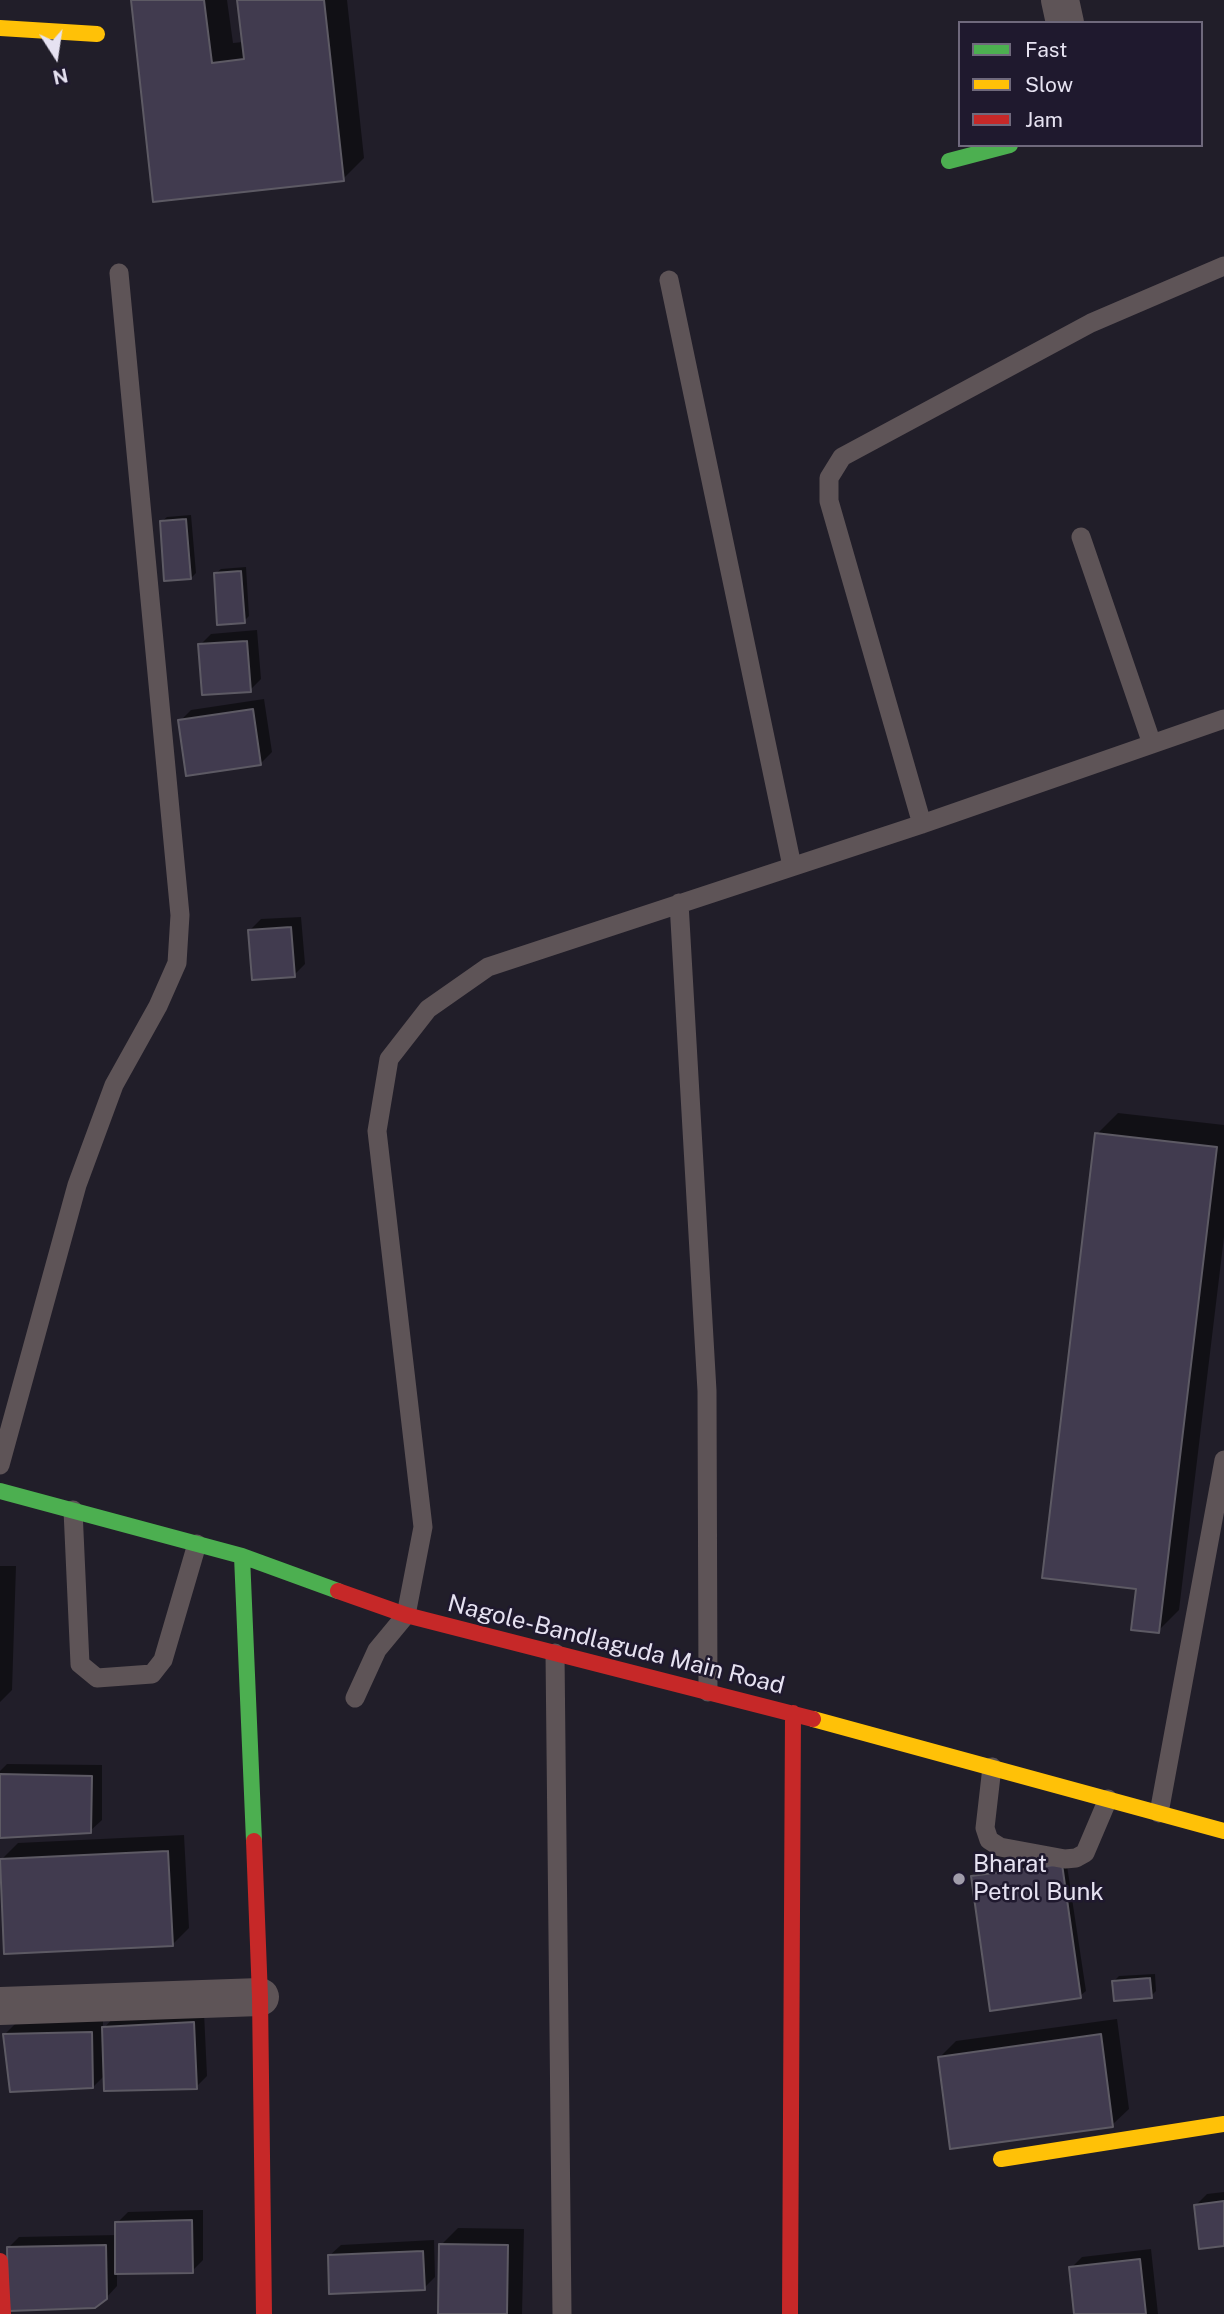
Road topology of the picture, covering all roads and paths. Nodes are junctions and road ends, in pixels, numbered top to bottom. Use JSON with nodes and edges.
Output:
{"nodes":[{"id":1,"x":1060,"y":0,"type":"edge"},
{"id":2,"x":1065,"y":21,"type":"edge"},
{"id":3,"x":0,"y":28,"type":"edge"},
{"id":4,"x":97,"y":34,"type":"dead end"},
{"id":5,"x":1002,"y":147,"type":"edge"},
{"id":6,"x":949,"y":161,"type":"dead end"},
{"id":7,"x":1224,"y":266,"type":"edge"},
{"id":8,"x":118,"y":273,"type":"dead end"},
{"id":9,"x":668,"y":280,"type":"dead end"},
{"id":10,"x":1081,"y":537,"type":"dead end"},
{"id":11,"x":1224,"y":719,"type":"edge"},
{"id":12,"x":1152,"y":744,"type":"junction"},
{"id":13,"x":922,"y":824,"type":"junction"},
{"id":14,"x":792,"y":866,"type":"junction"},
{"id":15,"x":679,"y":903,"type":"junction"},
{"id":16,"x":1224,"y":1460,"type":"edge"},
{"id":17,"x":0,"y":1465,"type":"edge"},
{"id":18,"x":0,"y":1491,"type":"edge"},
{"id":19,"x":73,"y":1510,"type":"junction"},
{"id":20,"x":197,"y":1544,"type":"junction"},
{"id":21,"x":242,"y":1556,"type":"junction"},
{"id":22,"x":406,"y":1615,"type":"junction"},
{"id":23,"x":555,"y":1653,"type":"junction"},
{"id":24,"x":708,"y":1692,"type":"junction"},
{"id":25,"x":355,"y":1698,"type":"dead end"},
{"id":26,"x":793,"y":1713,"type":"junction"},
{"id":27,"x":992,"y":1768,"type":"junction"},
{"id":28,"x":1108,"y":1800,"type":"junction"},
{"id":29,"x":1159,"y":1813,"type":"junction"},
{"id":30,"x":1224,"y":1831,"type":"edge"},
{"id":31,"x":260,"y":1997,"type":"junction"},
{"id":32,"x":0,"y":2006,"type":"edge"},
{"id":33,"x":1224,"y":2124,"type":"edge"},
{"id":34,"x":1000,"y":2159,"type":"dead end"},
{"id":35,"x":0,"y":2261,"type":"edge"},
{"id":36,"x":3,"y":2314,"type":"edge"},
{"id":37,"x":264,"y":2314,"type":"edge"},
{"id":38,"x":562,"y":2314,"type":"edge"},
{"id":39,"x":790,"y":2314,"type":"edge"}],
"edges":[{"from":1,"to":2,"type":"street"},
{"from":3,"to":4,"type":"street"},
{"from":5,"to":6,"type":"street"},
{"from":7,"to":13,"type":"lane"},
{"from":8,"to":17,"type":"lane"},
{"from":9,"to":14,"type":"lane"},
{"from":10,"to":12,"type":"lane"},
{"from":11,"to":12,"type":"lane"},
{"from":12,"to":13,"type":"lane"},
{"from":13,"to":14,"type":"lane"},
{"from":14,"to":15,"type":"lane"},
{"from":15,"to":22,"type":"lane"},
{"from":15,"to":24,"type":"lane"},
{"from":16,"to":29,"type":"lane"},
{"from":18,"to":19,"type":"street","name":"Nagole-Bandlaguda Main Road"},
{"from":19,"to":20,"type":"street","name":"Nagole-Bandlaguda Main Road"},
{"from":19,"to":20,"type":"lane"},
{"from":20,"to":21,"type":"street","name":"Nagole-Bandlaguda Main Road"},
{"from":21,"to":22,"type":"street","name":"Nagole-Bandlaguda Main Road"},
{"from":21,"to":31,"type":"street"},
{"from":22,"to":23,"type":"street","name":"Nagole-Bandlaguda Main Road"},
{"from":22,"to":25,"type":"lane"},
{"from":23,"to":24,"type":"street","name":"Nagole-Bandlaguda Main Road"},
{"from":23,"to":38,"type":"lane"},
{"from":24,"to":26,"type":"street","name":"Nagole-Bandlaguda Main Road"},
{"from":26,"to":27,"type":"street","name":"Nagole-Bandlaguda Main Road"},
{"from":26,"to":39,"type":"street"},
{"from":27,"to":28,"type":"street","name":"Nagole-Bandlaguda Main Road"},
{"from":27,"to":28,"type":"lane"},
{"from":28,"to":29,"type":"street","name":"Nagole-Bandlaguda Main Road"},
{"from":29,"to":30,"type":"street","name":"Nagole-Bandlaguda Main Road"},
{"from":31,"to":32,"type":"street"},
{"from":31,"to":37,"type":"street"},
{"from":33,"to":34,"type":"street"},
{"from":35,"to":36,"type":"street"}]}
